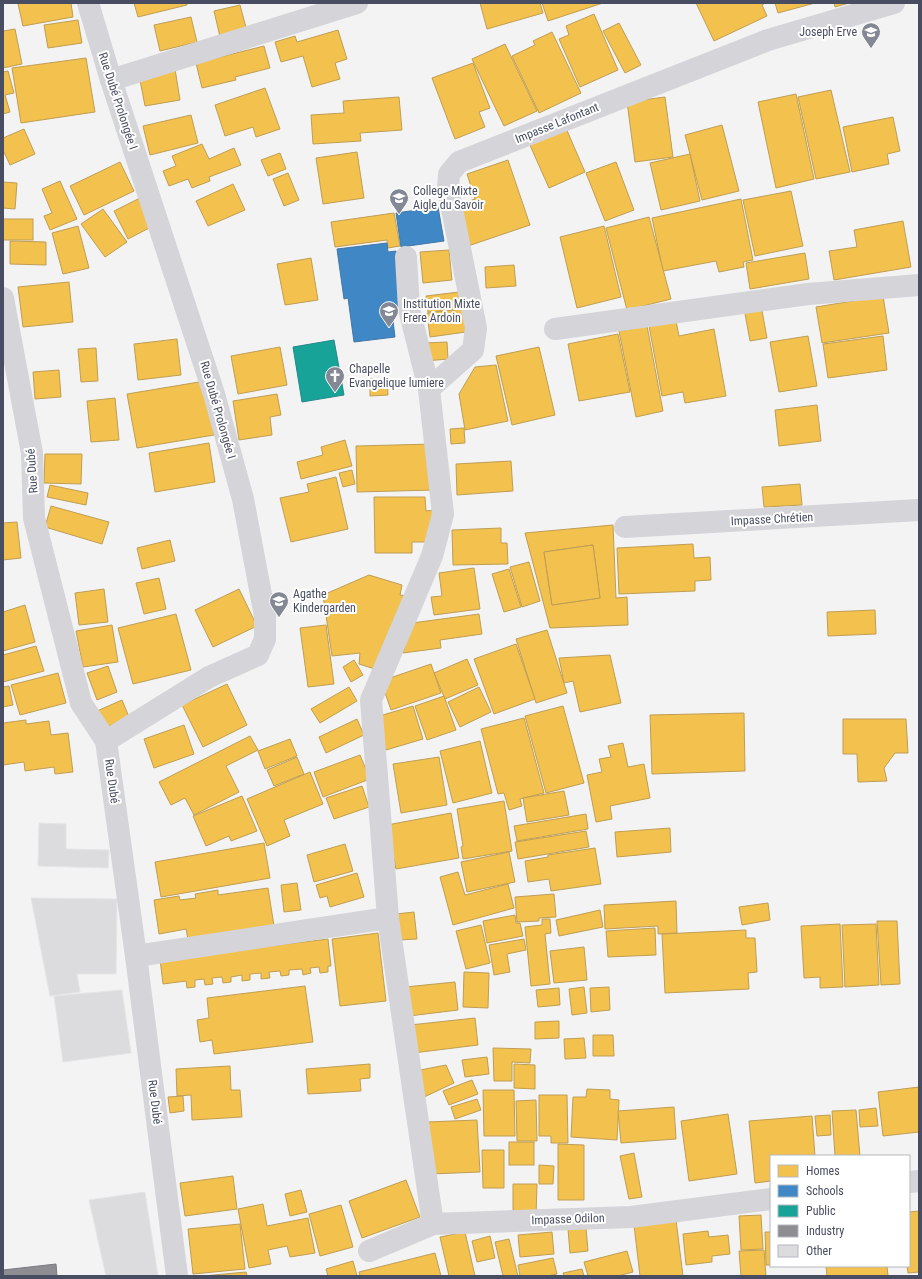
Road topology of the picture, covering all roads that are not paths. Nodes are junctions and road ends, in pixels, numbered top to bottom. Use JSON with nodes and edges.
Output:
{"nodes":[{"id":1,"x":88,"y":3,"type":"edge"},
{"id":2,"x":357,"y":3,"type":"edge"},
{"id":3,"x":894,"y":3,"type":"edge"},
{"id":4,"x":111,"y":80,"type":"junction"},
{"id":5,"x":406,"y":257,"type":"dead end"},
{"id":6,"x":919,"y":285,"type":"edge"},
{"id":7,"x":3,"y":298,"type":"edge"},
{"id":8,"x":555,"y":329,"type":"dead end"},
{"id":9,"x":429,"y":389,"type":"junction"},
{"id":10,"x":919,"y":510,"type":"edge"},
{"id":11,"x":625,"y":527,"type":"dead end"},
{"id":12,"x":106,"y":741,"type":"junction"},
{"id":13,"x":388,"y":918,"type":"junction"},
{"id":14,"x":136,"y":956,"type":"junction"},
{"id":15,"x":770,"y":1199,"type":"edge"},
{"id":16,"x":433,"y":1224,"type":"junction"},
{"id":17,"x":368,"y":1251,"type":"dead end"},
{"id":18,"x":177,"y":1276,"type":"edge"}],
"edges":[{"from":1,"to":4,"type":"street","name":"Rue Dubé Prolongée I"},
{"from":2,"to":4,"type":"street"},
{"from":3,"to":9,"type":"street","name":"Impasse Lafontant"},
{"from":4,"to":12,"type":"street","name":"Rue Dubé Prolongée I"},
{"from":5,"to":9,"type":"street"},
{"from":6,"to":8,"type":"street"},
{"from":7,"to":12,"type":"street","name":"Rue Dubé"},
{"from":9,"to":13,"type":"street"},
{"from":10,"to":11,"type":"street","name":"Impasse Chrétien"},
{"from":12,"to":14,"type":"street","name":"Rue Dubé"},
{"from":13,"to":14,"type":"street"},
{"from":13,"to":16,"type":"street"},
{"from":14,"to":18,"type":"street","name":"Rue Dubé"},
{"from":15,"to":16,"type":"street","name":"Impasse Odilon"},
{"from":16,"to":17,"type":"street","name":"Impasse Odilon"}]}
